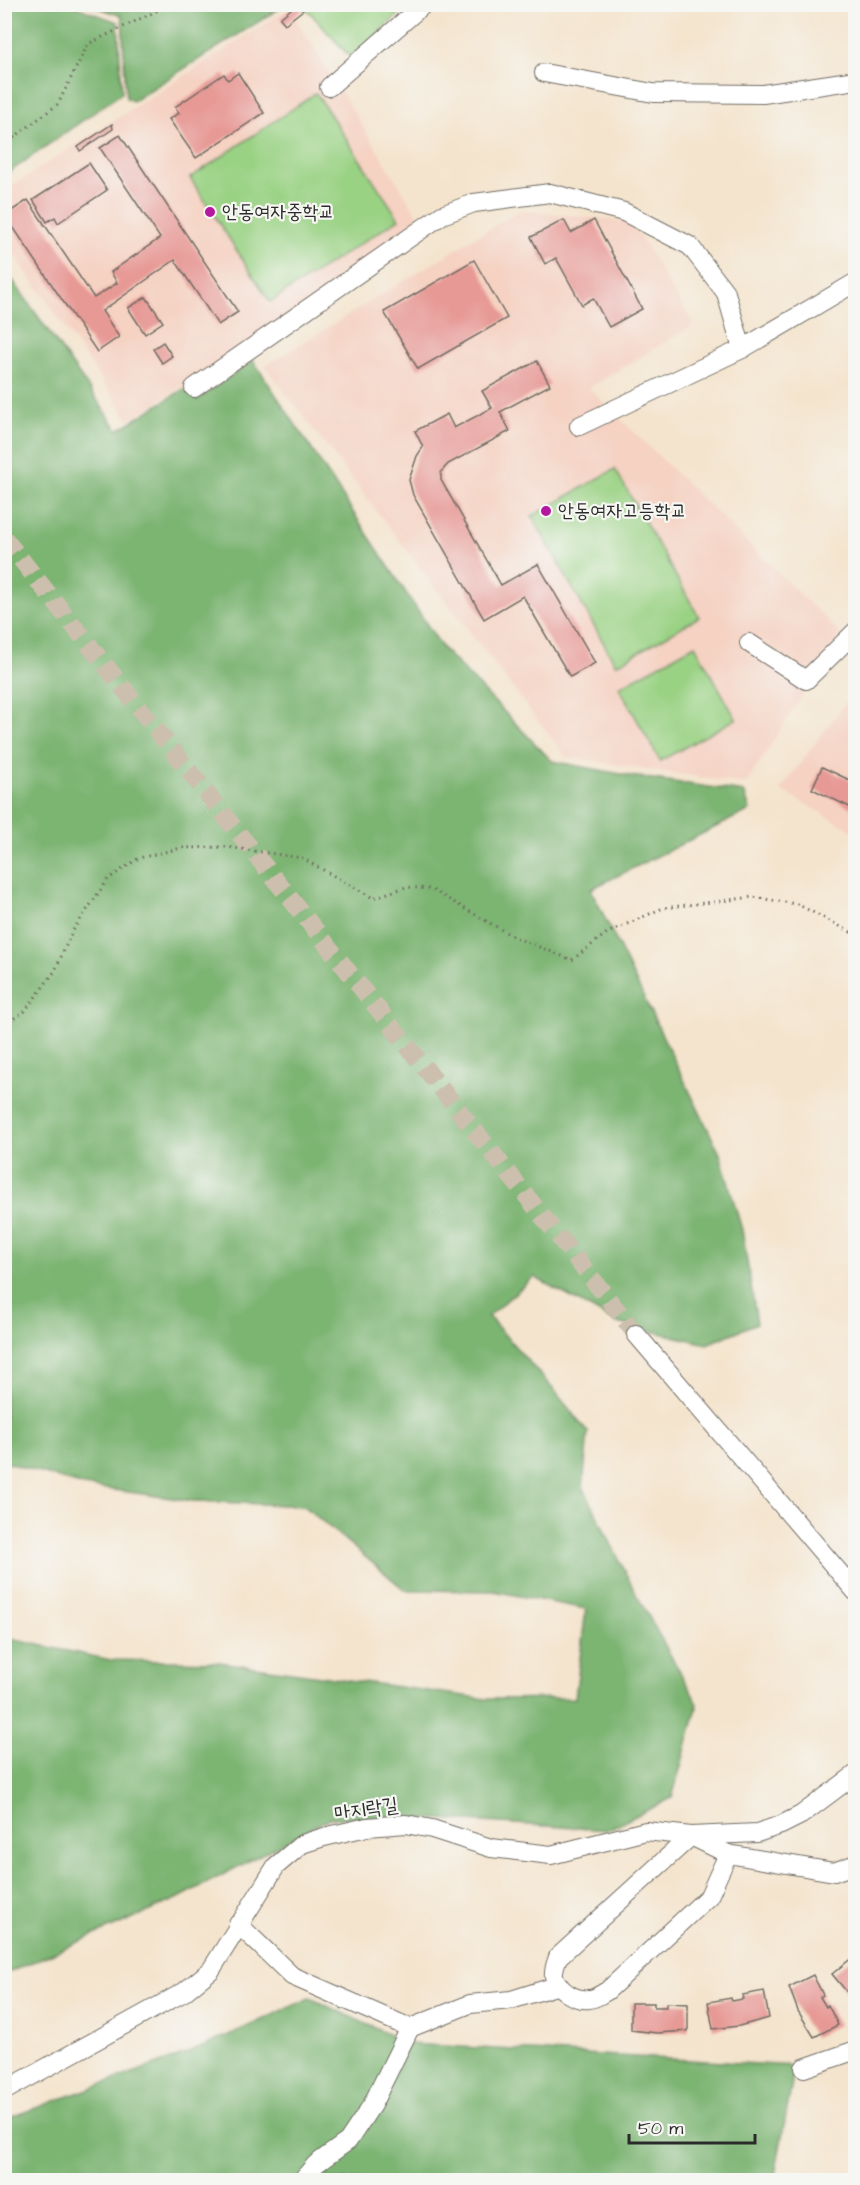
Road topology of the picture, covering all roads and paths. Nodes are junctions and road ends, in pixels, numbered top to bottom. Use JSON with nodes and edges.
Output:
{"nodes":[{"id":1,"x":171,"y":4,"type":"edge"},
{"id":2,"x":424,"y":4,"type":"edge"},
{"id":3,"x":544,"y":73,"type":"dead end"},
{"id":4,"x":855,"y":80,"type":"edge"},
{"id":5,"x":329,"y":87,"type":"dead end"},
{"id":6,"x":4,"y":145,"type":"edge"},
{"id":7,"x":855,"y":282,"type":"edge"},
{"id":8,"x":742,"y":349,"type":"junction"},
{"id":9,"x":194,"y":388,"type":"dead end"},
{"id":10,"x":579,"y":426,"type":"dead end"},
{"id":11,"x":855,"y":631,"type":"edge"},
{"id":12,"x":749,"y":643,"type":"dead end"},
{"id":13,"x":4,"y":695,"type":"edge"},
{"id":14,"x":4,"y":742,"type":"edge"},
{"id":15,"x":855,"y":928,"type":"edge"},
{"id":16,"x":4,"y":1025,"type":"edge"},
{"id":17,"x":636,"y":1335,"type":"tunnel mouth"},
{"id":18,"x":855,"y":1592,"type":"edge"},
{"id":19,"x":855,"y":1774,"type":"edge"},
{"id":20,"x":690,"y":1836,"type":"junction"},
{"id":21,"x":728,"y":1854,"type":"junction"},
{"id":22,"x":855,"y":1864,"type":"edge"},
{"id":23,"x":238,"y":1924,"type":"junction"},
{"id":24,"x":559,"y":1985,"type":"junction"},
{"id":25,"x":410,"y":2028,"type":"junction"},
{"id":26,"x":855,"y":2050,"type":"edge"},
{"id":27,"x":804,"y":2068,"type":"dead end"},
{"id":28,"x":4,"y":2091,"type":"edge"},
{"id":29,"x":302,"y":2181,"type":"edge"}],
"edges":[{"from":1,"to":6,"type":"path"},
{"from":2,"to":5,"type":"street"},
{"from":3,"to":4,"type":"street"},
{"from":7,"to":8,"type":"street"},
{"from":8,"to":9,"type":"street"},
{"from":8,"to":10,"type":"street"},
{"from":11,"to":12,"type":"street"},
{"from":13,"to":14,"type":"path"},
{"from":15,"to":16,"type":"path"},
{"from":17,"to":18,"type":"street"},
{"from":19,"to":20,"type":"street"},
{"from":20,"to":21,"type":"street","name":"마지락길"},
{"from":20,"to":23,"type":"street","name":"마지락길"},
{"from":20,"to":24,"type":"street"},
{"from":21,"to":22,"type":"street","name":"마지락길"},
{"from":21,"to":24,"type":"street"},
{"from":23,"to":25,"type":"street"},
{"from":23,"to":28,"type":"street","name":"마지락길"},
{"from":24,"to":25,"type":"street"},
{"from":25,"to":29,"type":"street"},
{"from":26,"to":27,"type":"street"}]}
